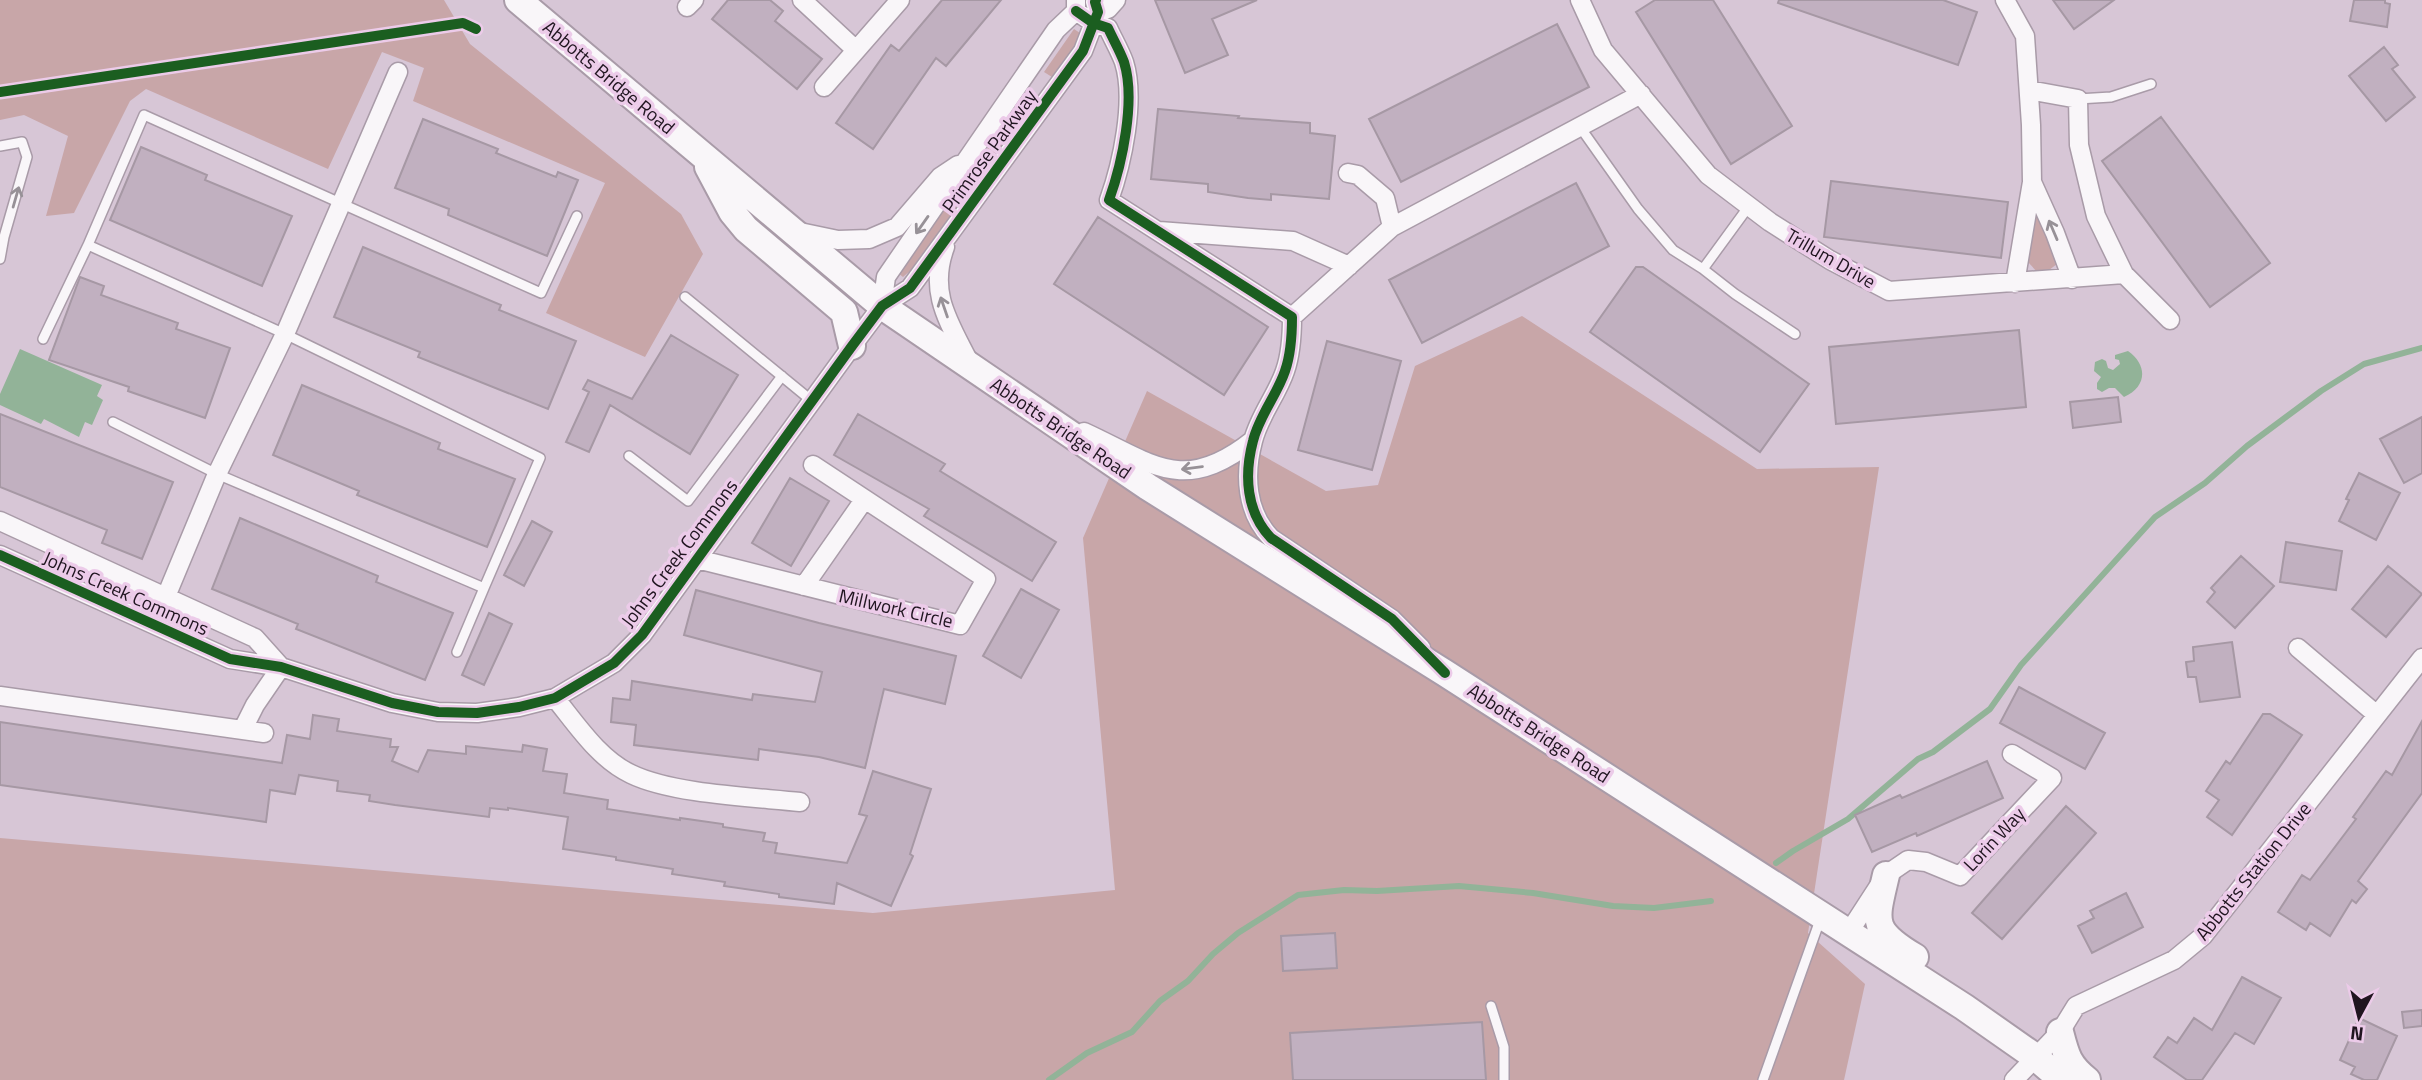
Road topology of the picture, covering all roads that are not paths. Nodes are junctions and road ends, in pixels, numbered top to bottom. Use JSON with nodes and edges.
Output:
{"nodes":[{"id":1,"x":518,"y":0,"type":"edge"},
{"id":2,"x":802,"y":0,"type":"edge"},
{"id":3,"x":900,"y":0,"type":"edge"},
{"id":4,"x":1116,"y":0,"type":"edge"},
{"id":5,"x":1580,"y":0,"type":"edge"},
{"id":6,"x":2006,"y":0,"type":"edge"},
{"id":7,"x":1076,"y":5,"type":"edge"},
{"id":8,"x":1096,"y":12,"type":"edge"},
{"id":9,"x":856,"y":50,"type":"junction"},
{"id":10,"x":398,"y":72,"type":"dead end"},
{"id":11,"x":1027,"y":74,"type":"junction"},
{"id":12,"x":2151,"y":84,"type":"dead end"},
{"id":13,"x":824,"y":88,"type":"dead end"},
{"id":14,"x":2029,"y":90,"type":"junction"},
{"id":15,"x":1054,"y":92,"type":"junction"},
{"id":16,"x":1641,"y":94,"type":"junction"},
{"id":17,"x":2078,"y":99,"type":"junction"},
{"id":18,"x":1580,"y":127,"type":"junction"},
{"id":19,"x":0,"y":146,"type":"edge"},
{"id":20,"x":700,"y":153,"type":"junction"},
{"id":21,"x":967,"y":159,"type":"junction"},
{"id":22,"x":1348,"y":173,"type":"dead end"},
{"id":23,"x":2032,"y":182,"type":"junction"},
{"id":24,"x":340,"y":205,"type":"junction"},
{"id":25,"x":1749,"y":206,"type":"junction"},
{"id":26,"x":577,"y":216,"type":"dead end"},
{"id":27,"x":1392,"y":227,"type":"junction"},
{"id":28,"x":792,"y":231,"type":"junction"},
{"id":29,"x":1157,"y":231,"type":"junction"},
{"id":30,"x":950,"y":233,"type":"junction"},
{"id":31,"x":2,"y":237,"type":"edge"},
{"id":32,"x":88,"y":245,"type":"junction"},
{"id":33,"x":0,"y":259,"type":"edge"},
{"id":34,"x":1349,"y":266,"type":"junction"},
{"id":35,"x":1703,"y":269,"type":"junction"},
{"id":36,"x":2124,"y":274,"type":"junction"},
{"id":37,"x":2072,"y":279,"type":"junction"},
{"id":38,"x":2015,"y":283,"type":"junction"},
{"id":39,"x":685,"y":297,"type":"dead end"},
{"id":40,"x":882,"y":306,"type":"junction"},
{"id":41,"x":1292,"y":317,"type":"junction"},
{"id":42,"x":2170,"y":320,"type":"dead end"},
{"id":43,"x":285,"y":334,"type":"junction"},
{"id":44,"x":1795,"y":334,"type":"dead end"},
{"id":45,"x":43,"y":339,"type":"dead end"},
{"id":46,"x":852,"y":346,"type":"junction"},
{"id":47,"x":972,"y":368,"type":"junction"},
{"id":48,"x":782,"y":376,"type":"junction"},
{"id":49,"x":812,"y":401,"type":"junction"},
{"id":50,"x":113,"y":422,"type":"dead end"},
{"id":51,"x":1051,"y":422,"type":"junction"},
{"id":52,"x":1253,"y":440,"type":"junction"},
{"id":53,"x":629,"y":456,"type":"dead end"},
{"id":54,"x":813,"y":465,"type":"dead end"},
{"id":55,"x":217,"y":474,"type":"junction"},
{"id":56,"x":864,"y":500,"type":"junction"},
{"id":57,"x":0,"y":521,"type":"edge"},
{"id":58,"x":0,"y":555,"type":"edge"},
{"id":59,"x":78,"y":556,"type":"junction"},
{"id":60,"x":697,"y":559,"type":"junction"},
{"id":61,"x":65,"y":585,"type":"junction"},
{"id":62,"x":804,"y":586,"type":"junction"},
{"id":63,"x":484,"y":588,"type":"junction"},
{"id":64,"x":165,"y":597,"type":"junction"},
{"id":65,"x":155,"y":623,"type":"junction"},
{"id":66,"x":2298,"y":648,"type":"dead end"},
{"id":67,"x":457,"y":652,"type":"dead end"},
{"id":68,"x":2422,"y":658,"type":"edge"},
{"id":69,"x":281,"y":667,"type":"junction"},
{"id":70,"x":1446,"y":673,"type":"junction"},
{"id":71,"x":0,"y":696,"type":"edge"},
{"id":72,"x":555,"y":698,"type":"junction"},
{"id":73,"x":2377,"y":715,"type":"junction"},
{"id":74,"x":243,"y":729,"type":"junction"},
{"id":75,"x":264,"y":733,"type":"dead end"},
{"id":76,"x":2012,"y":754,"type":"dead end"},
{"id":77,"x":800,"y":802,"type":"dead end"},
{"id":78,"x":1886,"y":875,"type":"junction"},
{"id":79,"x":1821,"y":915,"type":"junction"},
{"id":80,"x":1849,"y":933,"type":"junction"},
{"id":81,"x":1491,"y":1006,"type":"dead end"},
{"id":82,"x":1964,"y":1007,"type":"junction"},
{"id":83,"x":2060,"y":1032,"type":"junction"},
{"id":84,"x":2034,"y":1056,"type":"junction"},
{"id":85,"x":1504,"y":1080,"type":"edge"},
{"id":86,"x":1763,"y":1080,"type":"edge"},
{"id":87,"x":2014,"y":1080,"type":"edge"},
{"id":88,"x":2062,"y":1080,"type":"edge"},
{"id":89,"x":2087,"y":1080,"type":"edge"}],
"edges":[{"from":1,"to":20,"type":"main road","name":"Abbotts Bridge Road"},
{"from":2,"to":9,"type":"street"},
{"from":3,"to":9,"type":"street"},
{"from":4,"to":8,"type":"street"},
{"from":5,"to":16,"type":"street","name":"Trillum Drive"},
{"from":6,"to":14,"type":"street"},
{"from":7,"to":8,"type":"street"},
{"from":7,"to":11,"type":"street","name":"Primrose Parkway"},
{"from":8,"to":15,"type":"street","name":"Primrose Parkway"},
{"from":8,"to":29,"type":"street"},
{"from":9,"to":13,"type":"street"},
{"from":10,"to":24,"type":"street"},
{"from":11,"to":15,"type":"street"},
{"from":11,"to":21,"type":"street","name":"Primrose Parkway"},
{"from":12,"to":17,"type":"lane"},
{"from":14,"to":17,"type":"street"},
{"from":14,"to":23,"type":"street"},
{"from":15,"to":30,"type":"street","name":"Primrose Parkway"},
{"from":16,"to":18,"type":"street"},
{"from":16,"to":25,"type":"street","name":"Trillum Drive"},
{"from":17,"to":36,"type":"street"},
{"from":18,"to":27,"type":"street"},
{"from":18,"to":35,"type":"lane"},
{"from":31,"to":19,"type":"lane","one_way":true},
{"from":20,"to":28,"type":"main road","name":"Abbotts Bridge Road"},
{"from":20,"to":46,"type":"main road","name":"Abbotts Bridge Road"},
{"from":21,"to":28,"type":"street"},
{"from":21,"to":40,"type":"street","name":"Primrose Parkway","one_way":true},
{"from":22,"to":27,"type":"street"},
{"from":37,"to":23,"type":"street","one_way":true},
{"from":23,"to":38,"type":"street"},
{"from":24,"to":26,"type":"lane"},
{"from":24,"to":32,"type":"lane"},
{"from":24,"to":43,"type":"street"},
{"from":25,"to":35,"type":"lane"},
{"from":25,"to":38,"type":"street","name":"Trillum Drive"},
{"from":27,"to":34,"type":"street"},
{"from":28,"to":40,"type":"main road","name":"Abbotts Bridge Road"},
{"from":29,"to":34,"type":"street"},
{"from":29,"to":41,"type":"street"},
{"from":30,"to":40,"type":"street","name":"Primrose Parkway"},
{"from":47,"to":30,"type":"street","name":"Abbotts Bridge Road","one_way":true},
{"from":31,"to":33,"type":"lane"},
{"from":32,"to":43,"type":"lane"},
{"from":32,"to":45,"type":"lane"},
{"from":34,"to":41,"type":"street"},
{"from":35,"to":44,"type":"lane"},
{"from":36,"to":37,"type":"street","name":"Trillum Drive"},
{"from":36,"to":42,"type":"street"},
{"from":37,"to":38,"type":"street","name":"Trillum Drive"},
{"from":39,"to":48,"type":"lane"},
{"from":40,"to":46,"type":"street","name":"Johns Creek Commons"},
{"from":40,"to":47,"type":"main road","name":"Abbotts Bridge Road"},
{"from":41,"to":52,"type":"street"},
{"from":43,"to":55,"type":"street"},
{"from":43,"to":63,"type":"lane"},
{"from":46,"to":49,"type":"street","name":"Johns Creek Commons"},
{"from":47,"to":51,"type":"main road","name":"Abbotts Bridge Road"},
{"from":48,"to":49,"type":"lane"},
{"from":48,"to":53,"type":"lane"},
{"from":49,"to":60,"type":"street","name":"Johns Creek Commons"},
{"from":50,"to":55,"type":"lane"},
{"from":52,"to":51,"type":"street","one_way":true},
{"from":51,"to":70,"type":"main road","name":"Abbotts Bridge Road"},
{"from":52,"to":70,"type":"street"},
{"from":54,"to":56,"type":"street","name":"Millwork Circle"},
{"from":55,"to":63,"type":"lane"},
{"from":55,"to":64,"type":"street"},
{"from":56,"to":62,"type":"street"},
{"from":56,"to":62,"type":"street","name":"Millwork Circle"},
{"from":57,"to":59,"type":"street","name":"Johns Creek Commons"},
{"from":58,"to":61,"type":"street","name":"Johns Creek Commons"},
{"from":59,"to":61,"type":"street"},
{"from":59,"to":64,"type":"street","name":"Johns Creek Commons"},
{"from":60,"to":62,"type":"street","name":"Millwork Circle"},
{"from":60,"to":72,"type":"street","name":"Johns Creek Commons"},
{"from":61,"to":65,"type":"street","name":"Johns Creek Commons"},
{"from":63,"to":67,"type":"lane"},
{"from":64,"to":65,"type":"street"},
{"from":64,"to":69,"type":"street","name":"Johns Creek Commons"},
{"from":65,"to":69,"type":"street","name":"Johns Creek Commons"},
{"from":66,"to":73,"type":"street"},
{"from":68,"to":73,"type":"street","name":"Abbotts Station Drive"},
{"from":69,"to":72,"type":"street","name":"Johns Creek Commons"},
{"from":69,"to":74,"type":"street"},
{"from":70,"to":79,"type":"main road","name":"Abbotts Bridge Road"},
{"from":71,"to":74,"type":"street"},
{"from":72,"to":77,"type":"street"},
{"from":73,"to":83,"type":"street","name":"Abbotts Station Drive"},
{"from":74,"to":75,"type":"street"},
{"from":76,"to":78,"type":"street","name":"Lorin Way"},
{"from":78,"to":79,"type":"street","name":"Lorin Way"},
{"from":78,"to":80,"type":"street"},
{"from":78,"to":82,"type":"main road"},
{"from":79,"to":80,"type":"main road","name":"Abbotts Bridge Road"},
{"from":79,"to":86,"type":"lane"},
{"from":80,"to":82,"type":"main road","name":"Abbotts Bridge Road"},
{"from":81,"to":85,"type":"lane"},
{"from":82,"to":84,"type":"main road","name":"Abbotts Bridge Road"},
{"from":83,"to":84,"type":"street","name":"Abbotts Station Drive"},
{"from":83,"to":89,"type":"main road"},
{"from":84,"to":87,"type":"street","name":"Abbotts Station Drive"},
{"from":84,"to":88,"type":"main road","name":"Abbotts Bridge Road"}]}
